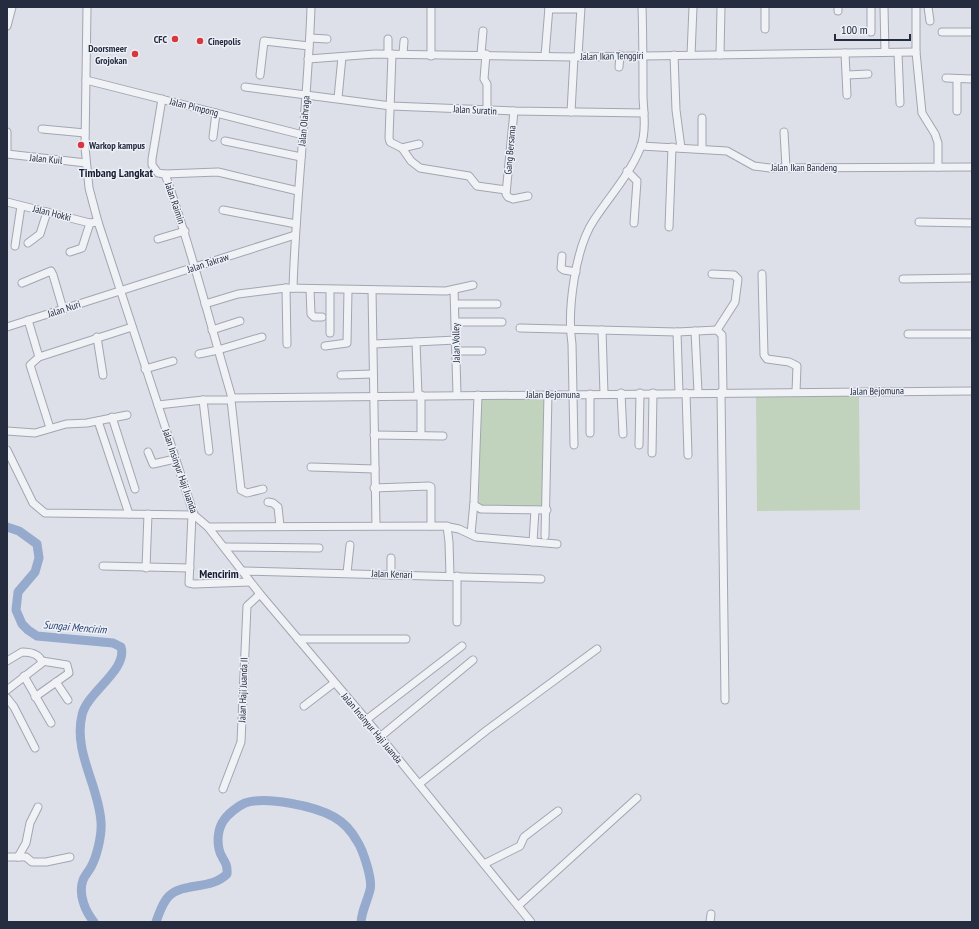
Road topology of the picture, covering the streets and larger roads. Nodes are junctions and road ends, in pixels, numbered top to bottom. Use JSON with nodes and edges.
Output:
{"nodes":[{"id":1,"x":12,"y":7,"type":"edge"},
{"id":2,"x":87,"y":7,"type":"edge"},
{"id":3,"x":311,"y":7,"type":"edge"},
{"id":4,"x":431,"y":7,"type":"edge"},
{"id":5,"x":642,"y":7,"type":"edge"},
{"id":6,"x":693,"y":7,"type":"edge"},
{"id":7,"x":721,"y":7,"type":"edge"},
{"id":8,"x":766,"y":7,"type":"edge"},
{"id":9,"x":871,"y":7,"type":"edge"},
{"id":10,"x":884,"y":7,"type":"edge"},
{"id":11,"x":916,"y":7,"type":"edge"},
{"id":12,"x":928,"y":7,"type":"edge"},
{"id":13,"x":549,"y":8,"type":"edge"},
{"id":14,"x":579,"y":8,"type":"edge"},
{"id":15,"x":930,"y":21,"type":"dead end"},
{"id":16,"x":7,"y":26,"type":"edge"},
{"id":17,"x":765,"y":29,"type":"dead end"},
{"id":18,"x":483,"y":31,"type":"dead end"},
{"id":19,"x":871,"y":32,"type":"dead end"},
{"id":20,"x":942,"y":32,"type":"dead end"},
{"id":21,"x":972,"y":32,"type":"edge"},
{"id":22,"x":310,"y":38,"type":"junction"},
{"id":23,"x":327,"y":39,"type":"dead end"},
{"id":24,"x":388,"y":39,"type":"dead end"},
{"id":25,"x":404,"y":41,"type":"dead end"},
{"id":26,"x":309,"y":46,"type":"junction"},
{"id":27,"x":885,"y":52,"type":"junction"},
{"id":28,"x":916,"y":52,"type":"junction"},
{"id":29,"x":846,"y":53,"type":"junction"},
{"id":30,"x":898,"y":53,"type":"junction"},
{"id":31,"x":390,"y":54,"type":"junction"},
{"id":32,"x":403,"y":54,"type":"junction"},
{"id":33,"x":484,"y":54,"type":"junction"},
{"id":34,"x":720,"y":54,"type":"junction"},
{"id":35,"x":620,"y":55,"type":"junction"},
{"id":36,"x":674,"y":55,"type":"junction"},
{"id":37,"x":691,"y":55,"type":"junction"},
{"id":38,"x":431,"y":56,"type":"junction"},
{"id":39,"x":545,"y":56,"type":"junction"},
{"id":40,"x":576,"y":56,"type":"junction"},
{"id":41,"x":643,"y":56,"type":"junction"},
{"id":42,"x":342,"y":57,"type":"junction"},
{"id":43,"x":308,"y":59,"type":"junction"},
{"id":44,"x":619,"y":67,"type":"dead end"},
{"id":45,"x":260,"y":74,"type":"dead end"},
{"id":46,"x":868,"y":74,"type":"dead end"},
{"id":47,"x":847,"y":75,"type":"junction"},
{"id":48,"x":946,"y":78,"type":"dead end"},
{"id":49,"x":957,"y":79,"type":"junction"},
{"id":50,"x":972,"y":79,"type":"edge"},
{"id":51,"x":86,"y":80,"type":"junction"},
{"id":52,"x":245,"y":87,"type":"dead end"},
{"id":53,"x":307,"y":95,"type":"junction"},
{"id":54,"x":847,"y":95,"type":"dead end"},
{"id":55,"x":338,"y":98,"type":"junction"},
{"id":56,"x":162,"y":99,"type":"junction"},
{"id":57,"x":900,"y":103,"type":"dead end"},
{"id":58,"x":391,"y":106,"type":"junction"},
{"id":59,"x":487,"y":110,"type":"junction"},
{"id":60,"x":514,"y":111,"type":"junction"},
{"id":61,"x":957,"y":111,"type":"dead end"},
{"id":62,"x":571,"y":112,"type":"junction"},
{"id":63,"x":216,"y":113,"type":"junction"},
{"id":64,"x":644,"y":113,"type":"junction"},
{"id":65,"x":702,"y":118,"type":"dead end"},
{"id":66,"x":42,"y":129,"type":"dead end"},
{"id":67,"x":7,"y":132,"type":"edge"},
{"id":68,"x":784,"y":132,"type":"dead end"},
{"id":69,"x":85,"y":133,"type":"junction"},
{"id":70,"x":303,"y":135,"type":"junction"},
{"id":71,"x":213,"y":137,"type":"dead end"},
{"id":72,"x":225,"y":142,"type":"dead end"},
{"id":73,"x":419,"y":144,"type":"dead end"},
{"id":74,"x":641,"y":146,"type":"junction"},
{"id":75,"x":672,"y":147,"type":"junction"},
{"id":76,"x":402,"y":148,"type":"junction"},
{"id":77,"x":681,"y":148,"type":"junction"},
{"id":78,"x":702,"y":149,"type":"junction"},
{"id":79,"x":7,"y":154,"type":"edge"},
{"id":80,"x":301,"y":157,"type":"junction"},
{"id":81,"x":86,"y":163,"type":"junction"},
{"id":82,"x":786,"y":167,"type":"junction"},
{"id":83,"x":938,"y":167,"type":"junction"},
{"id":84,"x":972,"y":167,"type":"edge"},
{"id":85,"x":627,"y":171,"type":"junction"},
{"id":86,"x":165,"y":174,"type":"junction"},
{"id":87,"x":506,"y":190,"type":"junction"},
{"id":88,"x":298,"y":191,"type":"junction"},
{"id":89,"x":528,"y":196,"type":"dead end"},
{"id":90,"x":7,"y":202,"type":"edge"},
{"id":91,"x":21,"y":206,"type":"junction"},
{"id":92,"x":222,"y":210,"type":"dead end"},
{"id":93,"x":47,"y":212,"type":"junction"},
{"id":94,"x":94,"y":222,"type":"junction"},
{"id":95,"x":919,"y":222,"type":"dead end"},
{"id":96,"x":634,"y":223,"type":"dead end"},
{"id":97,"x":972,"y":223,"type":"edge"},
{"id":98,"x":296,"y":224,"type":"junction"},
{"id":99,"x":669,"y":227,"type":"dead end"},
{"id":100,"x":185,"y":231,"type":"junction"},
{"id":101,"x":295,"y":235,"type":"junction"},
{"id":102,"x":158,"y":239,"type":"dead end"},
{"id":103,"x":28,"y":243,"type":"dead end"},
{"id":104,"x":15,"y":246,"type":"dead end"},
{"id":105,"x":70,"y":252,"type":"dead end"},
{"id":106,"x":562,"y":256,"type":"dead end"},
{"id":107,"x":194,"y":267,"type":"junction"},
{"id":108,"x":576,"y":272,"type":"junction"},
{"id":109,"x":712,"y":274,"type":"dead end"},
{"id":110,"x":762,"y":274,"type":"dead end"},
{"id":111,"x":972,"y":278,"type":"edge"},
{"id":112,"x":903,"y":279,"type":"dead end"},
{"id":113,"x":22,"y":283,"type":"dead end"},
{"id":114,"x":473,"y":285,"type":"dead end"},
{"id":115,"x":289,"y":288,"type":"junction"},
{"id":116,"x":310,"y":289,"type":"junction"},
{"id":117,"x":330,"y":290,"type":"junction"},
{"id":118,"x":348,"y":290,"type":"junction"},
{"id":119,"x":372,"y":290,"type":"junction"},
{"id":120,"x":454,"y":290,"type":"junction"},
{"id":121,"x":121,"y":291,"type":"junction"},
{"id":122,"x":205,"y":304,"type":"junction"},
{"id":123,"x":455,"y":304,"type":"junction"},
{"id":124,"x":497,"y":304,"type":"dead end"},
{"id":125,"x":63,"y":309,"type":"junction"},
{"id":126,"x":322,"y":317,"type":"dead end"},
{"id":127,"x":28,"y":320,"type":"junction"},
{"id":128,"x":240,"y":321,"type":"dead end"},
{"id":129,"x":456,"y":322,"type":"junction"},
{"id":130,"x":502,"y":322,"type":"dead end"},
{"id":131,"x":7,"y":326,"type":"edge"},
{"id":132,"x":132,"y":327,"type":"junction"},
{"id":133,"x":520,"y":328,"type":"dead end"},
{"id":134,"x":569,"y":329,"type":"junction"},
{"id":135,"x":212,"y":330,"type":"junction"},
{"id":136,"x":602,"y":330,"type":"junction"},
{"id":137,"x":717,"y":330,"type":"junction"},
{"id":138,"x":695,"y":331,"type":"junction"},
{"id":139,"x":677,"y":332,"type":"junction"},
{"id":140,"x":330,"y":333,"type":"dead end"},
{"id":141,"x":908,"y":334,"type":"dead end"},
{"id":142,"x":972,"y":334,"type":"edge"},
{"id":143,"x":97,"y":337,"type":"junction"},
{"id":144,"x":262,"y":337,"type":"dead end"},
{"id":145,"x":456,"y":340,"type":"junction"},
{"id":146,"x":416,"y":342,"type":"junction"},
{"id":147,"x":287,"y":344,"type":"dead end"},
{"id":148,"x":374,"y":344,"type":"junction"},
{"id":149,"x":325,"y":346,"type":"dead end"},
{"id":150,"x":218,"y":350,"type":"junction"},
{"id":151,"x":482,"y":350,"type":"dead end"},
{"id":152,"x":457,"y":351,"type":"junction"},
{"id":153,"x":199,"y":354,"type":"dead end"},
{"id":154,"x":39,"y":357,"type":"junction"},
{"id":155,"x":173,"y":361,"type":"dead end"},
{"id":156,"x":145,"y":369,"type":"junction"},
{"id":157,"x":373,"y":374,"type":"junction"},
{"id":158,"x":103,"y":375,"type":"dead end"},
{"id":159,"x":341,"y":375,"type":"dead end"},
{"id":160,"x":972,"y":390,"type":"edge"},
{"id":161,"x":698,"y":392,"type":"junction"},
{"id":162,"x":722,"y":392,"type":"junction"},
{"id":163,"x":796,"y":392,"type":"junction"},
{"id":164,"x":621,"y":393,"type":"junction"},
{"id":165,"x":640,"y":393,"type":"junction"},
{"id":166,"x":653,"y":393,"type":"junction"},
{"id":167,"x":683,"y":393,"type":"junction"},
{"id":168,"x":548,"y":394,"type":"junction"},
{"id":169,"x":573,"y":394,"type":"junction"},
{"id":170,"x":590,"y":394,"type":"junction"},
{"id":171,"x":604,"y":394,"type":"junction"},
{"id":172,"x":419,"y":395,"type":"junction"},
{"id":173,"x":456,"y":395,"type":"junction"},
{"id":174,"x":478,"y":395,"type":"junction"},
{"id":175,"x":373,"y":396,"type":"junction"},
{"id":176,"x":231,"y":399,"type":"junction"},
{"id":177,"x":203,"y":400,"type":"junction"},
{"id":178,"x":158,"y":405,"type":"junction"},
{"id":179,"x":127,"y":415,"type":"dead end"},
{"id":180,"x":112,"y":417,"type":"junction"},
{"id":181,"x":98,"y":421,"type":"junction"},
{"id":182,"x":50,"y":428,"type":"junction"},
{"id":183,"x":7,"y":431,"type":"edge"},
{"id":184,"x":590,"y":433,"type":"dead end"},
{"id":185,"x":623,"y":434,"type":"dead end"},
{"id":186,"x":374,"y":435,"type":"junction"},
{"id":187,"x":421,"y":436,"type":"junction"},
{"id":188,"x":443,"y":436,"type":"dead end"},
{"id":189,"x":574,"y":445,"type":"dead end"},
{"id":190,"x":639,"y":445,"type":"dead end"},
{"id":191,"x":7,"y":450,"type":"edge"},
{"id":192,"x":209,"y":451,"type":"dead end"},
{"id":193,"x":148,"y":452,"type":"dead end"},
{"id":194,"x":652,"y":453,"type":"dead end"},
{"id":195,"x":688,"y":455,"type":"dead end"},
{"id":196,"x":175,"y":459,"type":"junction"},
{"id":197,"x":311,"y":467,"type":"dead end"},
{"id":198,"x":375,"y":469,"type":"junction"},
{"id":199,"x":374,"y":488,"type":"junction"},
{"id":200,"x":135,"y":489,"type":"dead end"},
{"id":201,"x":263,"y":489,"type":"dead end"},
{"id":202,"x":268,"y":502,"type":"dead end"},
{"id":203,"x":474,"y":505,"type":"junction"},
{"id":204,"x":535,"y":510,"type":"junction"},
{"id":205,"x":546,"y":510,"type":"junction"},
{"id":206,"x":129,"y":514,"type":"junction"},
{"id":207,"x":148,"y":514,"type":"junction"},
{"id":208,"x":193,"y":515,"type":"junction"},
{"id":209,"x":376,"y":525,"type":"junction"},
{"id":210,"x":280,"y":526,"type":"junction"},
{"id":211,"x":431,"y":526,"type":"junction"},
{"id":212,"x":447,"y":526,"type":"junction"},
{"id":213,"x":208,"y":527,"type":"junction"},
{"id":214,"x":471,"y":534,"type":"junction"},
{"id":215,"x":545,"y":536,"type":"dead end"},
{"id":216,"x":533,"y":542,"type":"junction"},
{"id":217,"x":557,"y":544,"type":"dead end"},
{"id":218,"x":350,"y":545,"type":"dead end"},
{"id":219,"x":224,"y":547,"type":"junction"},
{"id":220,"x":319,"y":548,"type":"dead end"},
{"id":221,"x":392,"y":558,"type":"dead end"},
{"id":222,"x":103,"y":566,"type":"dead end"},
{"id":223,"x":146,"y":568,"type":"junction"},
{"id":224,"x":190,"y":568,"type":"junction"},
{"id":225,"x":242,"y":571,"type":"junction"},
{"id":226,"x":347,"y":572,"type":"junction"},
{"id":227,"x":391,"y":575,"type":"junction"},
{"id":228,"x":454,"y":576,"type":"junction"},
{"id":229,"x":541,"y":579,"type":"dead end"},
{"id":230,"x":250,"y":582,"type":"junction"},
{"id":231,"x":260,"y":594,"type":"junction"},
{"id":232,"x":457,"y":622,"type":"dead end"},
{"id":233,"x":298,"y":639,"type":"junction"},
{"id":234,"x":406,"y":639,"type":"dead end"},
{"id":235,"x":462,"y":646,"type":"dead end"},
{"id":236,"x":597,"y":649,"type":"dead end"},
{"id":237,"x":7,"y":660,"type":"edge"},
{"id":238,"x":473,"y":660,"type":"dead end"},
{"id":239,"x":42,"y":661,"type":"junction"},
{"id":240,"x":24,"y":676,"type":"junction"},
{"id":241,"x":56,"y":682,"type":"junction"},
{"id":242,"x":334,"y":683,"type":"junction"},
{"id":243,"x":7,"y":690,"type":"edge"},
{"id":244,"x":35,"y":697,"type":"junction"},
{"id":245,"x":7,"y":698,"type":"edge"},
{"id":246,"x":68,"y":700,"type":"dead end"},
{"id":247,"x":725,"y":700,"type":"dead end"},
{"id":248,"x":304,"y":706,"type":"dead end"},
{"id":249,"x":366,"y":720,"type":"junction"},
{"id":250,"x":51,"y":723,"type":"dead end"},
{"id":251,"x":380,"y":737,"type":"junction"},
{"id":252,"x":35,"y":748,"type":"dead end"},
{"id":253,"x":419,"y":784,"type":"junction"},
{"id":254,"x":223,"y":789,"type":"dead end"},
{"id":255,"x":637,"y":798,"type":"dead end"},
{"id":256,"x":38,"y":807,"type":"dead end"},
{"id":257,"x":558,"y":811,"type":"dead end"},
{"id":258,"x":7,"y":857,"type":"edge"},
{"id":259,"x":18,"y":857,"type":"junction"},
{"id":260,"x":70,"y":857,"type":"dead end"},
{"id":261,"x":484,"y":864,"type":"junction"},
{"id":262,"x":518,"y":906,"type":"junction"},
{"id":263,"x":531,"y":922,"type":"edge"}],
"edges":[{"from":1,"to":16,"type":"street"},
{"from":2,"to":51,"type":"street","name":"Jalan Insinyur Haji Juanda"},
{"from":3,"to":22,"type":"street","name":"Jalan Olahraga"},
{"from":4,"to":38,"type":"street"},
{"from":5,"to":41,"type":"street"},
{"from":6,"to":37,"type":"street"},
{"from":7,"to":34,"type":"street"},
{"from":8,"to":17,"type":"street"},
{"from":9,"to":19,"type":"street"},
{"from":10,"to":27,"type":"street"},
{"from":11,"to":28,"type":"street"},
{"from":12,"to":15,"type":"street"},
{"from":13,"to":14,"type":"street"},
{"from":13,"to":39,"type":"street"},
{"from":14,"to":40,"type":"street"},
{"from":18,"to":33,"type":"street"},
{"from":20,"to":21,"type":"street"},
{"from":22,"to":23,"type":"street"},
{"from":22,"to":26,"type":"street","name":"Jalan Olahraga"},
{"from":24,"to":31,"type":"street"},
{"from":25,"to":32,"type":"street"},
{"from":26,"to":43,"type":"street","name":"Jalan Olahraga"},
{"from":26,"to":45,"type":"street"},
{"from":27,"to":29,"type":"street","name":"Jalan Ikan Tenggiri"},
{"from":27,"to":30,"type":"street","name":"Jalan Ikan Tenggiri"},
{"from":28,"to":30,"type":"street","name":"Jalan Ikan Tenggiri"},
{"from":28,"to":83,"type":"street"},
{"from":29,"to":34,"type":"street","name":"Jalan Ikan Tenggiri"},
{"from":29,"to":47,"type":"street"},
{"from":30,"to":57,"type":"street"},
{"from":31,"to":32,"type":"street","name":"Jalan Ikan Tenggiri"},
{"from":31,"to":42,"type":"street","name":"Jalan Ikan Tenggiri"},
{"from":31,"to":58,"type":"street"},
{"from":32,"to":38,"type":"street","name":"Jalan Ikan Tenggiri"},
{"from":33,"to":38,"type":"street","name":"Jalan Ikan Tenggiri"},
{"from":33,"to":39,"type":"street","name":"Jalan Ikan Tenggiri"},
{"from":33,"to":59,"type":"street"},
{"from":34,"to":37,"type":"street","name":"Jalan Ikan Tenggiri"},
{"from":35,"to":40,"type":"street","name":"Jalan Ikan Tenggiri"},
{"from":35,"to":41,"type":"street","name":"Jalan Ikan Tenggiri"},
{"from":35,"to":44,"type":"street"},
{"from":36,"to":37,"type":"street","name":"Jalan Ikan Tenggiri"},
{"from":36,"to":41,"type":"street","name":"Jalan Ikan Tenggiri"},
{"from":36,"to":77,"type":"street"},
{"from":39,"to":40,"type":"street","name":"Jalan Ikan Tenggiri"},
{"from":40,"to":62,"type":"street"},
{"from":41,"to":64,"type":"street"},
{"from":42,"to":43,"type":"street","name":"Jalan Ikan Tenggiri"},
{"from":42,"to":55,"type":"street"},
{"from":43,"to":53,"type":"street","name":"Jalan Olahraga"},
{"from":46,"to":47,"type":"street"},
{"from":47,"to":54,"type":"street"},
{"from":48,"to":49,"type":"street"},
{"from":49,"to":50,"type":"street"},
{"from":49,"to":61,"type":"street"},
{"from":51,"to":56,"type":"street","name":"Jalan Pimpong"},
{"from":51,"to":69,"type":"street","name":"Jalan Insinyur Haji Juanda"},
{"from":52,"to":53,"type":"street"},
{"from":53,"to":55,"type":"street","name":"Jalan Suratin"},
{"from":53,"to":70,"type":"street","name":"Jalan Olahraga"},
{"from":55,"to":58,"type":"street","name":"Jalan Suratin"},
{"from":56,"to":63,"type":"street","name":"Jalan Pimpong"},
{"from":56,"to":86,"type":"street","name":"Jalan Raimin"},
{"from":58,"to":59,"type":"street","name":"Jalan Suratin"},
{"from":58,"to":76,"type":"street"},
{"from":59,"to":60,"type":"street","name":"Jalan Suratin"},
{"from":60,"to":62,"type":"street","name":"Jalan Suratin"},
{"from":60,"to":87,"type":"street","name":"Gang Bersama"},
{"from":62,"to":64,"type":"street","name":"Jalan Suratin"},
{"from":63,"to":70,"type":"street","name":"Jalan Pimpong"},
{"from":63,"to":71,"type":"street"},
{"from":64,"to":74,"type":"street"},
{"from":65,"to":78,"type":"street"},
{"from":66,"to":69,"type":"street"},
{"from":67,"to":79,"type":"street"},
{"from":68,"to":82,"type":"street"},
{"from":69,"to":81,"type":"street","name":"Jalan Insinyur Haji Juanda"},
{"from":70,"to":80,"type":"street","name":"Jalan Olahraga"},
{"from":72,"to":80,"type":"street"},
{"from":73,"to":76,"type":"street"},
{"from":74,"to":75,"type":"street","name":"Jalan Ikan Bandeng"},
{"from":74,"to":85,"type":"street"},
{"from":75,"to":77,"type":"street","name":"Jalan Ikan Bandeng"},
{"from":75,"to":99,"type":"street"},
{"from":76,"to":87,"type":"street"},
{"from":77,"to":78,"type":"street","name":"Jalan Ikan Bandeng"},
{"from":78,"to":82,"type":"street","name":"Jalan Ikan Bandeng"},
{"from":79,"to":81,"type":"street","name":"Jalan Kuil"},
{"from":80,"to":88,"type":"street","name":"Jalan Olahraga"},
{"from":81,"to":94,"type":"street","name":"Jalan Insinyur Haji Juanda"},
{"from":82,"to":83,"type":"street","name":"Jalan Ikan Bandeng"},
{"from":83,"to":84,"type":"street","name":"Jalan Ikan Bandeng"},
{"from":85,"to":96,"type":"street"},
{"from":85,"to":108,"type":"street"},
{"from":86,"to":88,"type":"street"},
{"from":86,"to":100,"type":"street","name":"Jalan Raimin"},
{"from":87,"to":89,"type":"street"},
{"from":88,"to":98,"type":"street","name":"Jalan Olahraga"},
{"from":90,"to":91,"type":"street","name":"Jalan Hokki"},
{"from":91,"to":93,"type":"street","name":"Jalan Hokki"},
{"from":91,"to":104,"type":"street"},
{"from":92,"to":98,"type":"street"},
{"from":93,"to":94,"type":"street","name":"Jalan Hokki"},
{"from":93,"to":103,"type":"street"},
{"from":94,"to":105,"type":"street"},
{"from":94,"to":121,"type":"street","name":"Jalan Insinyur Haji Juanda"},
{"from":95,"to":97,"type":"street"},
{"from":98,"to":101,"type":"street","name":"Jalan Olahraga"},
{"from":100,"to":102,"type":"street"},
{"from":100,"to":107,"type":"street","name":"Jalan Raimin"},
{"from":101,"to":107,"type":"street","name":"Jalan Takraw"},
{"from":101,"to":115,"type":"street"},
{"from":106,"to":108,"type":"street"},
{"from":107,"to":121,"type":"street","name":"Jalan Takraw"},
{"from":107,"to":122,"type":"street","name":"Jalan Raimin"},
{"from":108,"to":134,"type":"street"},
{"from":109,"to":137,"type":"street"},
{"from":110,"to":163,"type":"street"},
{"from":111,"to":112,"type":"street"},
{"from":113,"to":125,"type":"street"},
{"from":114,"to":120,"type":"street"},
{"from":115,"to":116,"type":"street"},
{"from":115,"to":122,"type":"street"},
{"from":115,"to":147,"type":"street"},
{"from":116,"to":117,"type":"street"},
{"from":116,"to":126,"type":"street"},
{"from":117,"to":118,"type":"street"},
{"from":117,"to":140,"type":"street"},
{"from":118,"to":119,"type":"street"},
{"from":118,"to":149,"type":"street"},
{"from":119,"to":120,"type":"street"},
{"from":119,"to":148,"type":"street"},
{"from":120,"to":123,"type":"street","name":"Jalan Volley"},
{"from":121,"to":125,"type":"street","name":"Jalan Nuri"},
{"from":121,"to":132,"type":"street","name":"Jalan Insinyur Haji Juanda"},
{"from":122,"to":135,"type":"street","name":"Jalan Raimin"},
{"from":123,"to":124,"type":"street"},
{"from":123,"to":129,"type":"street","name":"Jalan Volley"},
{"from":125,"to":127,"type":"street","name":"Jalan Nuri"},
{"from":127,"to":131,"type":"street","name":"Jalan Nuri"},
{"from":127,"to":154,"type":"street"},
{"from":128,"to":135,"type":"street"},
{"from":129,"to":130,"type":"street"},
{"from":129,"to":145,"type":"street","name":"Jalan Volley"},
{"from":132,"to":143,"type":"street"},
{"from":132,"to":156,"type":"street","name":"Jalan Insinyur Haji Juanda"},
{"from":133,"to":134,"type":"street"},
{"from":134,"to":136,"type":"street"},
{"from":134,"to":169,"type":"street"},
{"from":135,"to":150,"type":"street","name":"Jalan Raimin"},
{"from":136,"to":139,"type":"street"},
{"from":136,"to":171,"type":"street"},
{"from":137,"to":138,"type":"street"},
{"from":137,"to":162,"type":"street"},
{"from":138,"to":139,"type":"street"},
{"from":138,"to":161,"type":"street"},
{"from":139,"to":167,"type":"street"},
{"from":141,"to":142,"type":"street"},
{"from":143,"to":154,"type":"street"},
{"from":143,"to":158,"type":"street"},
{"from":144,"to":150,"type":"street"},
{"from":145,"to":146,"type":"street"},
{"from":145,"to":152,"type":"street","name":"Jalan Volley"},
{"from":146,"to":148,"type":"street"},
{"from":146,"to":172,"type":"street"},
{"from":148,"to":157,"type":"street"},
{"from":150,"to":153,"type":"street"},
{"from":150,"to":176,"type":"street","name":"Jalan Raimin"},
{"from":151,"to":152,"type":"street"},
{"from":152,"to":173,"type":"street","name":"Jalan Volley"},
{"from":154,"to":182,"type":"street"},
{"from":155,"to":156,"type":"street"},
{"from":156,"to":178,"type":"street","name":"Jalan Insinyur Haji Juanda"},
{"from":157,"to":159,"type":"street"},
{"from":157,"to":175,"type":"street"},
{"from":160,"to":163,"type":"street","name":"Jalan Bejomuna"},
{"from":161,"to":162,"type":"street","name":"Jalan Bejomuna"},
{"from":161,"to":167,"type":"street","name":"Jalan Bejomuna"},
{"from":162,"to":163,"type":"street","name":"Jalan Bejomuna"},
{"from":162,"to":247,"type":"street"},
{"from":164,"to":165,"type":"street","name":"Jalan Bejomuna"},
{"from":164,"to":171,"type":"street","name":"Jalan Bejomuna"},
{"from":164,"to":185,"type":"street"},
{"from":165,"to":166,"type":"street","name":"Jalan Bejomuna"},
{"from":165,"to":190,"type":"street"},
{"from":166,"to":167,"type":"street","name":"Jalan Bejomuna"},
{"from":166,"to":194,"type":"street"},
{"from":167,"to":195,"type":"street"},
{"from":168,"to":169,"type":"street","name":"Jalan Bejomuna"},
{"from":168,"to":174,"type":"street","name":"Jalan Bejomuna"},
{"from":168,"to":205,"type":"street"},
{"from":169,"to":170,"type":"street","name":"Jalan Bejomuna"},
{"from":169,"to":189,"type":"street"},
{"from":170,"to":171,"type":"street","name":"Jalan Bejomuna"},
{"from":170,"to":184,"type":"street"},
{"from":172,"to":173,"type":"street","name":"Jalan Bejomuna"},
{"from":172,"to":175,"type":"street","name":"Jalan Bejomuna"},
{"from":172,"to":187,"type":"street"},
{"from":173,"to":174,"type":"street","name":"Jalan Bejomuna"},
{"from":174,"to":203,"type":"street"},
{"from":175,"to":176,"type":"street","name":"Jalan Bejomuna"},
{"from":175,"to":186,"type":"street"},
{"from":176,"to":177,"type":"street","name":"Jalan Bejomuna"},
{"from":176,"to":201,"type":"street","name":"Jalan Raimin"},
{"from":177,"to":178,"type":"street","name":"Jalan Bejomuna"},
{"from":177,"to":192,"type":"street"},
{"from":178,"to":196,"type":"street","name":"Jalan Insinyur Haji Juanda"},
{"from":179,"to":180,"type":"street"},
{"from":180,"to":181,"type":"street"},
{"from":180,"to":200,"type":"street"},
{"from":181,"to":182,"type":"street"},
{"from":181,"to":206,"type":"street"},
{"from":182,"to":183,"type":"street"},
{"from":186,"to":187,"type":"street"},
{"from":186,"to":198,"type":"street"},
{"from":187,"to":188,"type":"street"},
{"from":191,"to":206,"type":"street"},
{"from":193,"to":196,"type":"street"},
{"from":196,"to":208,"type":"street","name":"Jalan Insinyur Haji Juanda"},
{"from":197,"to":198,"type":"street"},
{"from":198,"to":199,"type":"street"},
{"from":199,"to":209,"type":"street"},
{"from":199,"to":211,"type":"street"},
{"from":202,"to":210,"type":"street"},
{"from":203,"to":204,"type":"street"},
{"from":203,"to":214,"type":"street"},
{"from":204,"to":205,"type":"street"},
{"from":204,"to":216,"type":"street"},
{"from":205,"to":215,"type":"street"},
{"from":206,"to":207,"type":"street"},
{"from":207,"to":208,"type":"street"},
{"from":207,"to":223,"type":"street"},
{"from":208,"to":213,"type":"street","name":"Jalan Insinyur Haji Juanda"},
{"from":208,"to":224,"type":"street"},
{"from":209,"to":210,"type":"street"},
{"from":209,"to":211,"type":"street"},
{"from":210,"to":213,"type":"street"},
{"from":211,"to":212,"type":"street"},
{"from":212,"to":214,"type":"street"},
{"from":212,"to":228,"type":"street"},
{"from":213,"to":219,"type":"street","name":"Jalan Insinyur Haji Juanda"},
{"from":214,"to":216,"type":"street"},
{"from":216,"to":217,"type":"street"},
{"from":218,"to":226,"type":"street"},
{"from":219,"to":220,"type":"street"},
{"from":219,"to":225,"type":"street","name":"Jalan Insinyur Haji Juanda"},
{"from":221,"to":227,"type":"street"},
{"from":222,"to":223,"type":"street"},
{"from":223,"to":224,"type":"street"},
{"from":224,"to":230,"type":"street"},
{"from":225,"to":226,"type":"street","name":"Jalan Kenari"},
{"from":225,"to":230,"type":"street","name":"Jalan Insinyur Haji Juanda"},
{"from":226,"to":227,"type":"street","name":"Jalan Kenari"},
{"from":227,"to":228,"type":"street","name":"Jalan Kenari"},
{"from":228,"to":229,"type":"street","name":"Jalan Kenari"},
{"from":228,"to":232,"type":"street"},
{"from":230,"to":231,"type":"street","name":"Jalan Insinyur Haji Juanda"},
{"from":231,"to":233,"type":"street","name":"Jalan Insinyur Haji Juanda"},
{"from":231,"to":254,"type":"street","name":"Jalan Haji Juanda II"},
{"from":233,"to":234,"type":"street"},
{"from":233,"to":242,"type":"street","name":"Jalan Insinyur Haji Juanda"},
{"from":235,"to":249,"type":"street"},
{"from":236,"to":253,"type":"street"},
{"from":237,"to":239,"type":"street"},
{"from":238,"to":251,"type":"street"},
{"from":239,"to":240,"type":"street"},
{"from":239,"to":241,"type":"street"},
{"from":240,"to":243,"type":"street"},
{"from":240,"to":244,"type":"street"},
{"from":241,"to":244,"type":"street"},
{"from":241,"to":246,"type":"street"},
{"from":242,"to":248,"type":"street"},
{"from":242,"to":249,"type":"street","name":"Jalan Insinyur Haji Juanda"},
{"from":244,"to":250,"type":"street"},
{"from":245,"to":252,"type":"street"},
{"from":249,"to":251,"type":"street","name":"Jalan Insinyur Haji Juanda"},
{"from":251,"to":253,"type":"street","name":"Jalan Insinyur Haji Juanda"},
{"from":253,"to":261,"type":"street","name":"Jalan Insinyur Haji Juanda"},
{"from":255,"to":262,"type":"street"},
{"from":256,"to":259,"type":"street"},
{"from":257,"to":261,"type":"street"},
{"from":258,"to":259,"type":"street"},
{"from":259,"to":260,"type":"street"},
{"from":261,"to":262,"type":"street","name":"Jalan Insinyur Haji Juanda"},
{"from":262,"to":263,"type":"street","name":"Jalan Insinyur Haji Juanda"}]}
